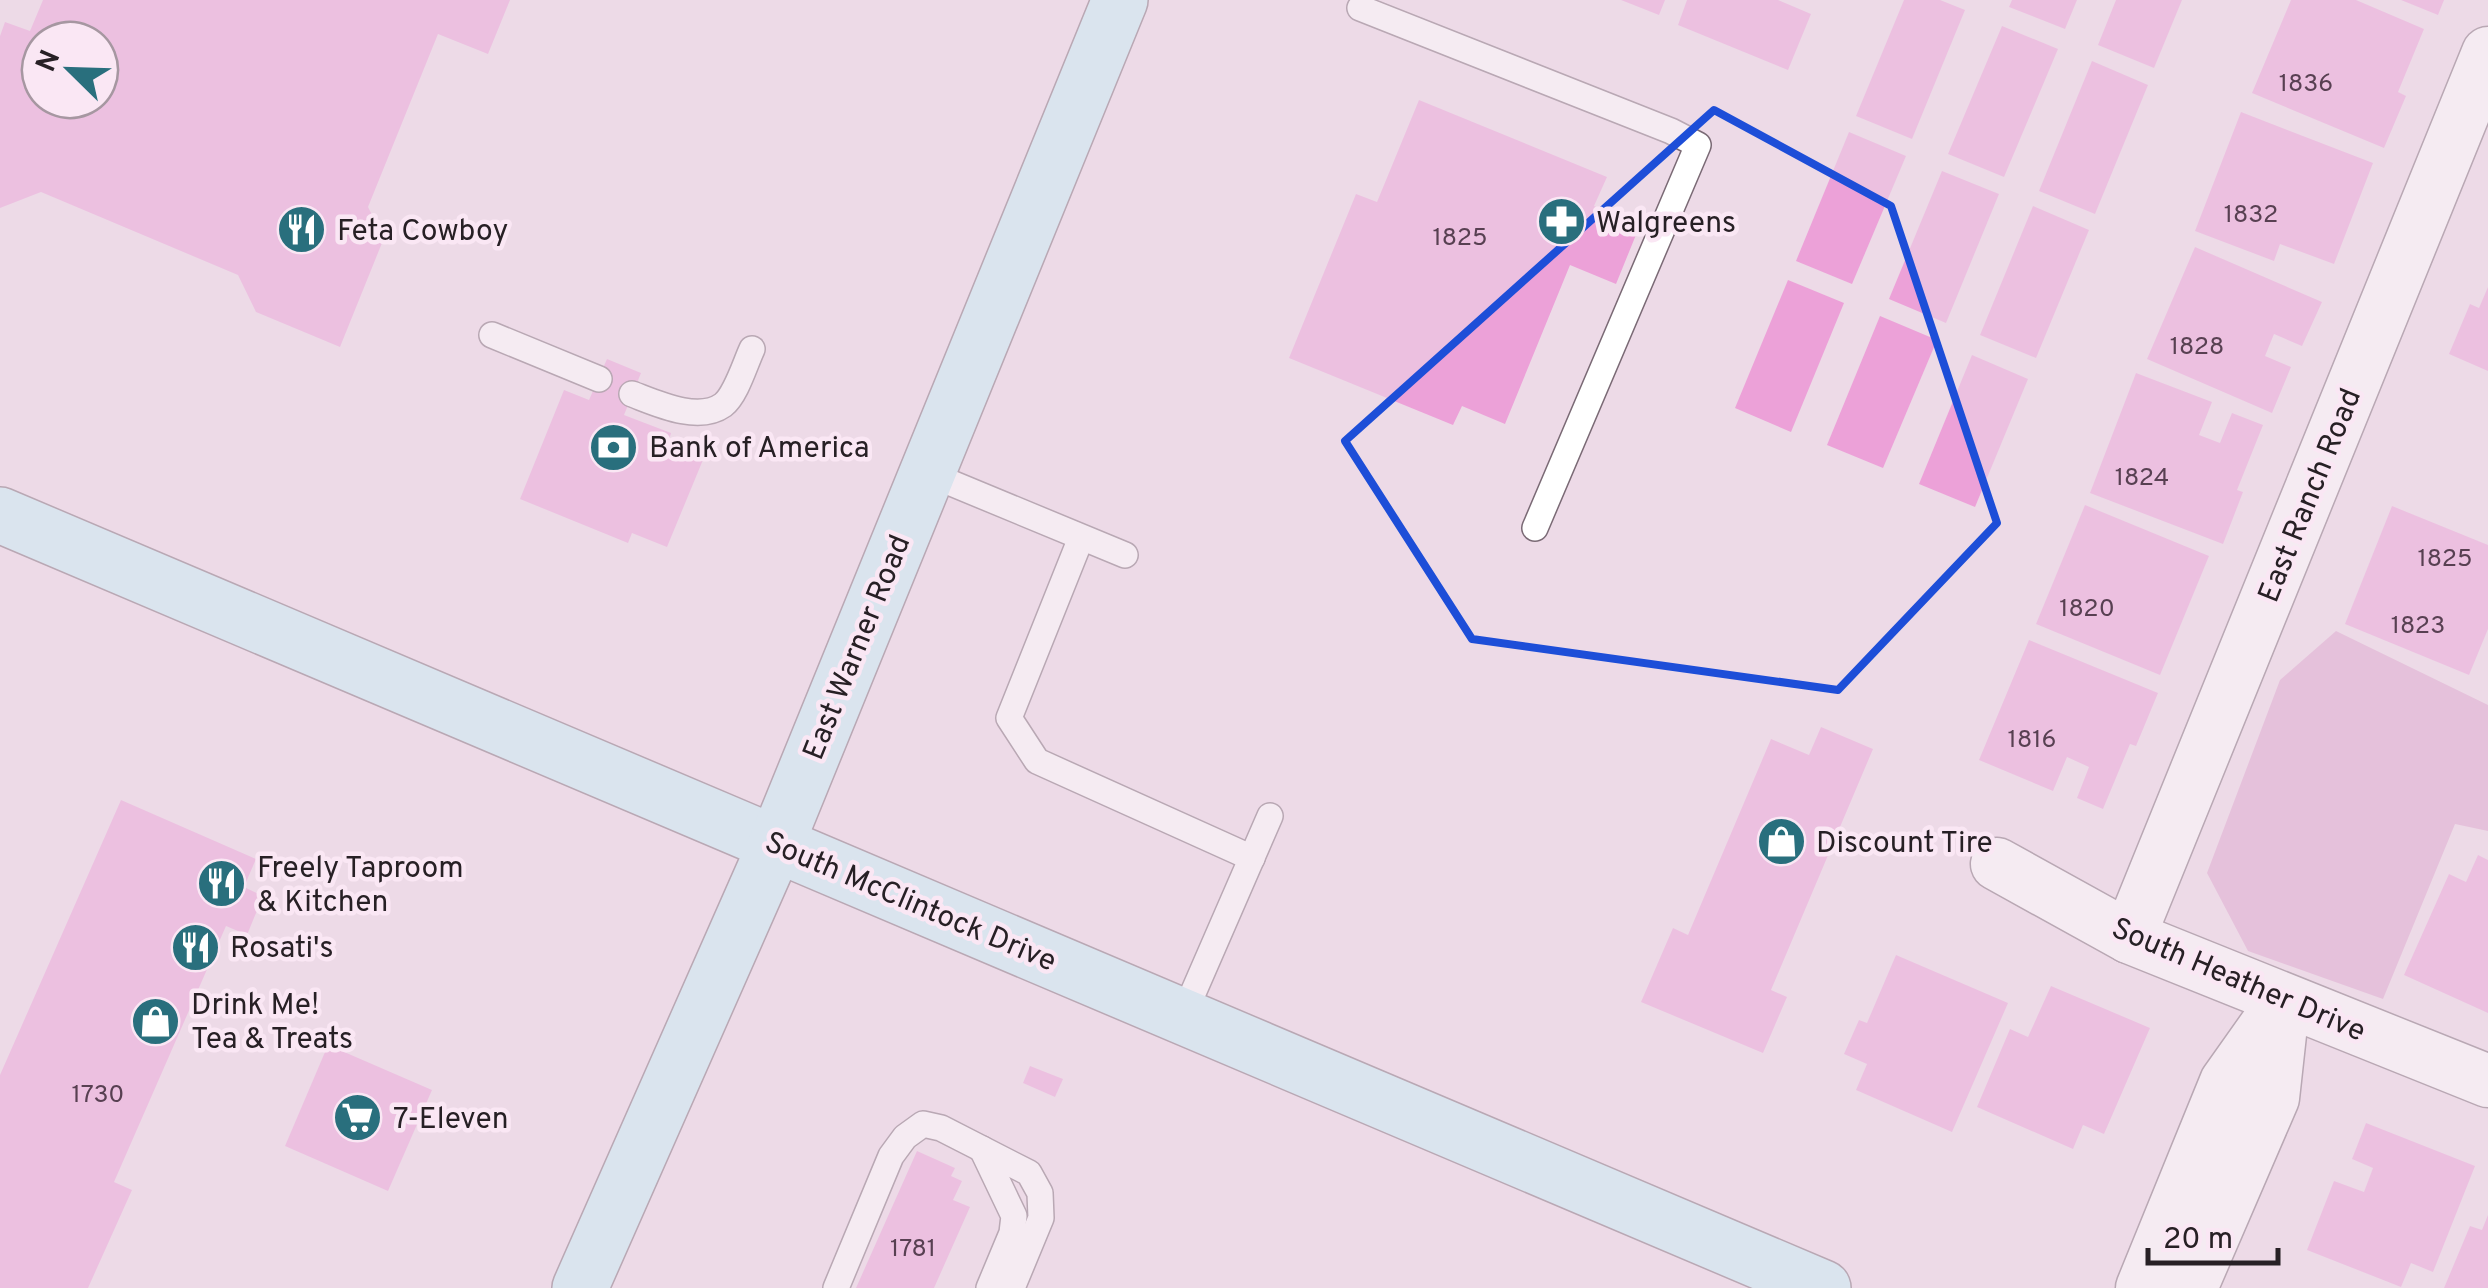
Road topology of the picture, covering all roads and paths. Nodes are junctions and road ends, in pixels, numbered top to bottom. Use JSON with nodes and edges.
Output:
{"nodes":[{"id":1,"x":1120,"y":0,"type":"edge"},
{"id":2,"x":1360,"y":8,"type":"dead end"},
{"id":3,"x":2488,"y":52,"type":"edge"},
{"id":4,"x":492,"y":335,"type":"dead end"},
{"id":5,"x":752,"y":349,"type":"dead end"},
{"id":6,"x":599,"y":379,"type":"dead end"},
{"id":7,"x":632,"y":394,"type":"dead end"},
{"id":8,"x":927,"y":472,"type":"junction"},
{"id":9,"x":0,"y":515,"type":"edge"},
{"id":10,"x":1535,"y":528,"type":"dead end"},
{"id":11,"x":1081,"y":538,"type":"junction"},
{"id":12,"x":1125,"y":555,"type":"dead end"},
{"id":13,"x":1270,"y":816,"type":"dead end"},
{"id":14,"x":776,"y":844,"type":"junction"},
{"id":15,"x":1252,"y":858,"type":"junction"},
{"id":16,"x":1997,"y":864,"type":"dead end"},
{"id":17,"x":2129,"y":937,"type":"junction"},
{"id":18,"x":2284,"y":1000,"type":"junction"},
{"id":19,"x":1183,"y":1016,"type":"junction"},
{"id":20,"x":2488,"y":1081,"type":"edge"},
{"id":21,"x":982,"y":1149,"type":"junction"},
{"id":22,"x":580,"y":1288,"type":"edge"},
{"id":23,"x":836,"y":1288,"type":"edge"},
{"id":24,"x":989,"y":1288,"type":"edge"},
{"id":25,"x":1012,"y":1288,"type":"edge"},
{"id":26,"x":1823,"y":1288,"type":"edge"},
{"id":27,"x":2142,"y":1288,"type":"edge"},
{"id":28,"x":2191,"y":1288,"type":"edge"}],
"edges":[{"from":1,"to":8,"type":"main road","name":"East Warner Road"},
{"from":2,"to":10,"type":"lane"},
{"from":3,"to":17,"type":"street","name":"East Ranch Road"},
{"from":4,"to":6,"type":"lane"},
{"from":5,"to":7,"type":"lane"},
{"from":8,"to":11,"type":"lane"},
{"from":8,"to":14,"type":"main road","name":"East Warner Road"},
{"from":9,"to":14,"type":"main road","name":"South McClintock Drive"},
{"from":11,"to":12,"type":"lane"},
{"from":11,"to":15,"type":"lane"},
{"from":13,"to":15,"type":"lane"},
{"from":14,"to":19,"type":"main road","name":"South McClintock Drive"},
{"from":14,"to":22,"type":"main road","name":"East Warner Road"},
{"from":15,"to":19,"type":"lane"},
{"from":16,"to":17,"type":"street","name":"South Heather Drive"},
{"from":17,"to":18,"type":"street","name":"South Heather Drive"},
{"from":18,"to":20,"type":"street","name":"South Heather Drive"},
{"from":18,"to":27,"type":"street"},
{"from":18,"to":28,"type":"street"},
{"from":19,"to":26,"type":"main road","name":"South McClintock Drive"},
{"from":21,"to":23,"type":"lane"},
{"from":21,"to":24,"type":"lane"},
{"from":21,"to":25,"type":"lane"}]}
